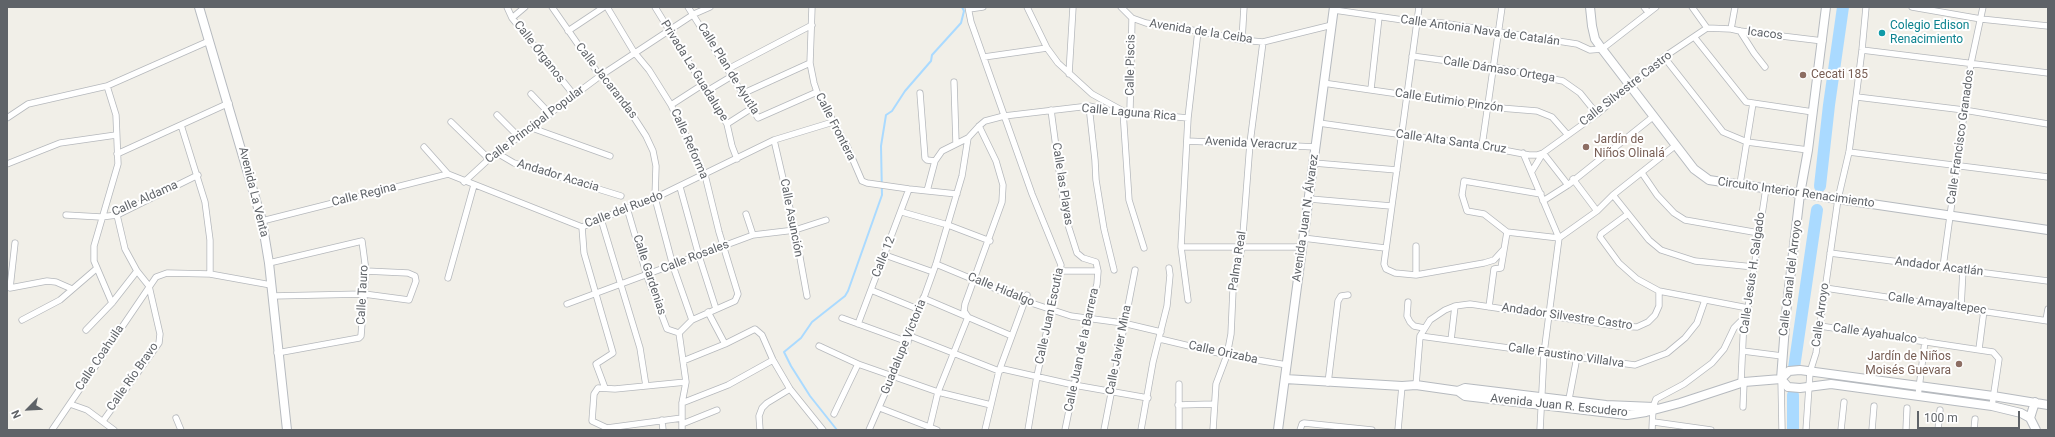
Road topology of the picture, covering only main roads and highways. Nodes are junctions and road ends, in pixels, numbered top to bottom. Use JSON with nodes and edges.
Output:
{"nodes":[{"id":1,"x":199,"y":7,"type":"edge"},
{"id":2,"x":1590,"y":7,"type":"edge"},
{"id":3,"x":1826,"y":7,"type":"edge"},
{"id":4,"x":1334,"y":8,"type":"edge"},
{"id":5,"x":1800,"y":194,"type":"junction"},
{"id":6,"x":2048,"y":230,"type":"edge"},
{"id":7,"x":1285,"y":379,"type":"junction"},
{"id":8,"x":1781,"y":379,"type":"junction"},
{"id":9,"x":2011,"y":398,"type":"junction"},
{"id":10,"x":1542,"y":400,"type":"junction"},
{"id":11,"x":2035,"y":402,"type":"junction"},
{"id":12,"x":2048,"y":405,"type":"edge"},
{"id":13,"x":1656,"y":408,"type":"junction"},
{"id":14,"x":2009,"y":410,"type":"junction"},
{"id":15,"x":2030,"y":418,"type":"junction"},
{"id":16,"x":287,"y":430,"type":"edge"},
{"id":17,"x":1278,"y":430,"type":"edge"},
{"id":18,"x":2036,"y":430,"type":"edge"}],
"edges":[{"from":1,"to":16,"type":"main road","name":"Avenida La Venta"},
{"from":2,"to":5,"type":"main road","name":"Circuito Interior Renacimiento"},
{"from":3,"to":5,"type":"main road","name":"Calle Canal del Arroyo"},
{"from":4,"to":7,"type":"main road","name":"Avenida Juan N. Álvarez"},
{"from":5,"to":6,"type":"main road","name":"Circuito Interior Renacimiento"},
{"from":5,"to":8,"type":"main road","name":"Calle Canal del Arroyo"},
{"from":7,"to":10,"type":"main road","name":"Avenida Juan R. Escudero"},
{"from":7,"to":17,"type":"main road","name":"Avenida Juan N. Álvarez"},
{"from":8,"to":9,"type":"main road","name":"Avenida Juan R. Escudero"},
{"from":8,"to":13,"type":"main road","name":"Avenida Juan R. Escudero"},
{"from":8,"to":14,"type":"main road"},
{"from":9,"to":11,"type":"main road","name":"Avenida Juan R. Escudero"},
{"from":9,"to":14,"type":"main road"},
{"from":10,"to":13,"type":"main road","name":"Avenida Juan R. Escudero"},
{"from":10,"to":13,"type":"main road","name":"Avenida Juan R. Escudero"},
{"from":11,"to":12,"type":"main road","name":"Avenida Juan R. Escudero"},
{"from":11,"to":15,"type":"main road"},
{"from":14,"to":15,"type":"main road"},
{"from":15,"to":18,"type":"main road"}]}
